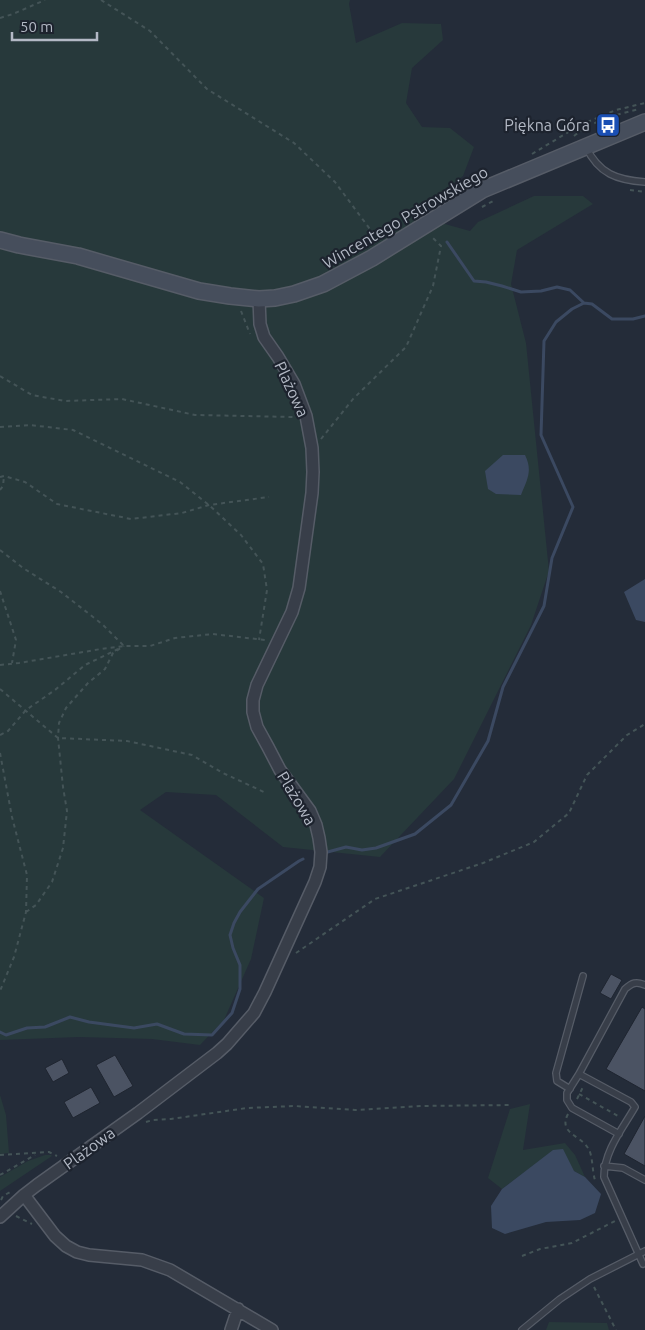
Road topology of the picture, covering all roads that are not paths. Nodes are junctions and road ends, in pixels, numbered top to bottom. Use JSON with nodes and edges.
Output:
{"nodes":[{"id":1,"x":645,"y":122,"type":"edge"},
{"id":2,"x":586,"y":146,"type":"junction"},
{"id":3,"x":645,"y":182,"type":"edge"},
{"id":4,"x":0,"y":240,"type":"edge"},
{"id":5,"x":259,"y":299,"type":"junction"},
{"id":6,"x":584,"y":976,"type":"dead end"},
{"id":7,"x":645,"y":985,"type":"edge"},
{"id":8,"x":579,"y":1074,"type":"junction"},
{"id":9,"x":570,"y":1088,"type":"junction"},
{"id":10,"x":619,"y":1134,"type":"junction"},
{"id":11,"x":604,"y":1166,"type":"junction"},
{"id":12,"x":645,"y":1180,"type":"edge"},
{"id":13,"x":24,"y":1195,"type":"junction"},
{"id":14,"x":4,"y":1213,"type":"edge"},
{"id":15,"x":642,"y":1253,"type":"edge"},
{"id":16,"x":643,"y":1264,"type":"dead end"},
{"id":17,"x":238,"y":1309,"type":"junction"},
{"id":18,"x":231,"y":1330,"type":"edge"},
{"id":19,"x":272,"y":1330,"type":"edge"},
{"id":20,"x":522,"y":1330,"type":"edge"}],
"edges":[{"from":1,"to":2,"type":"street","name":"Wincentego Pstrowskiego"},
{"from":2,"to":3,"type":"lane"},
{"from":2,"to":5,"type":"street","name":"Wincentego Pstrowskiego"},
{"from":4,"to":5,"type":"street","name":"Wincentego Pstrowskiego"},
{"from":5,"to":13,"type":"street","name":"Plażowa"},
{"from":6,"to":9,"type":"lane"},
{"from":7,"to":8,"type":"lane"},
{"from":8,"to":9,"type":"lane"},
{"from":8,"to":10,"type":"lane"},
{"from":9,"to":10,"type":"lane"},
{"from":10,"to":11,"type":"lane"},
{"from":11,"to":12,"type":"lane"},
{"from":11,"to":15,"type":"lane"},
{"from":13,"to":14,"type":"street","name":"Plażowa"},
{"from":13,"to":17,"type":"street"},
{"from":15,"to":16,"type":"lane"},
{"from":15,"to":20,"type":"lane"},
{"from":17,"to":18,"type":"street"},
{"from":17,"to":19,"type":"street"}]}
